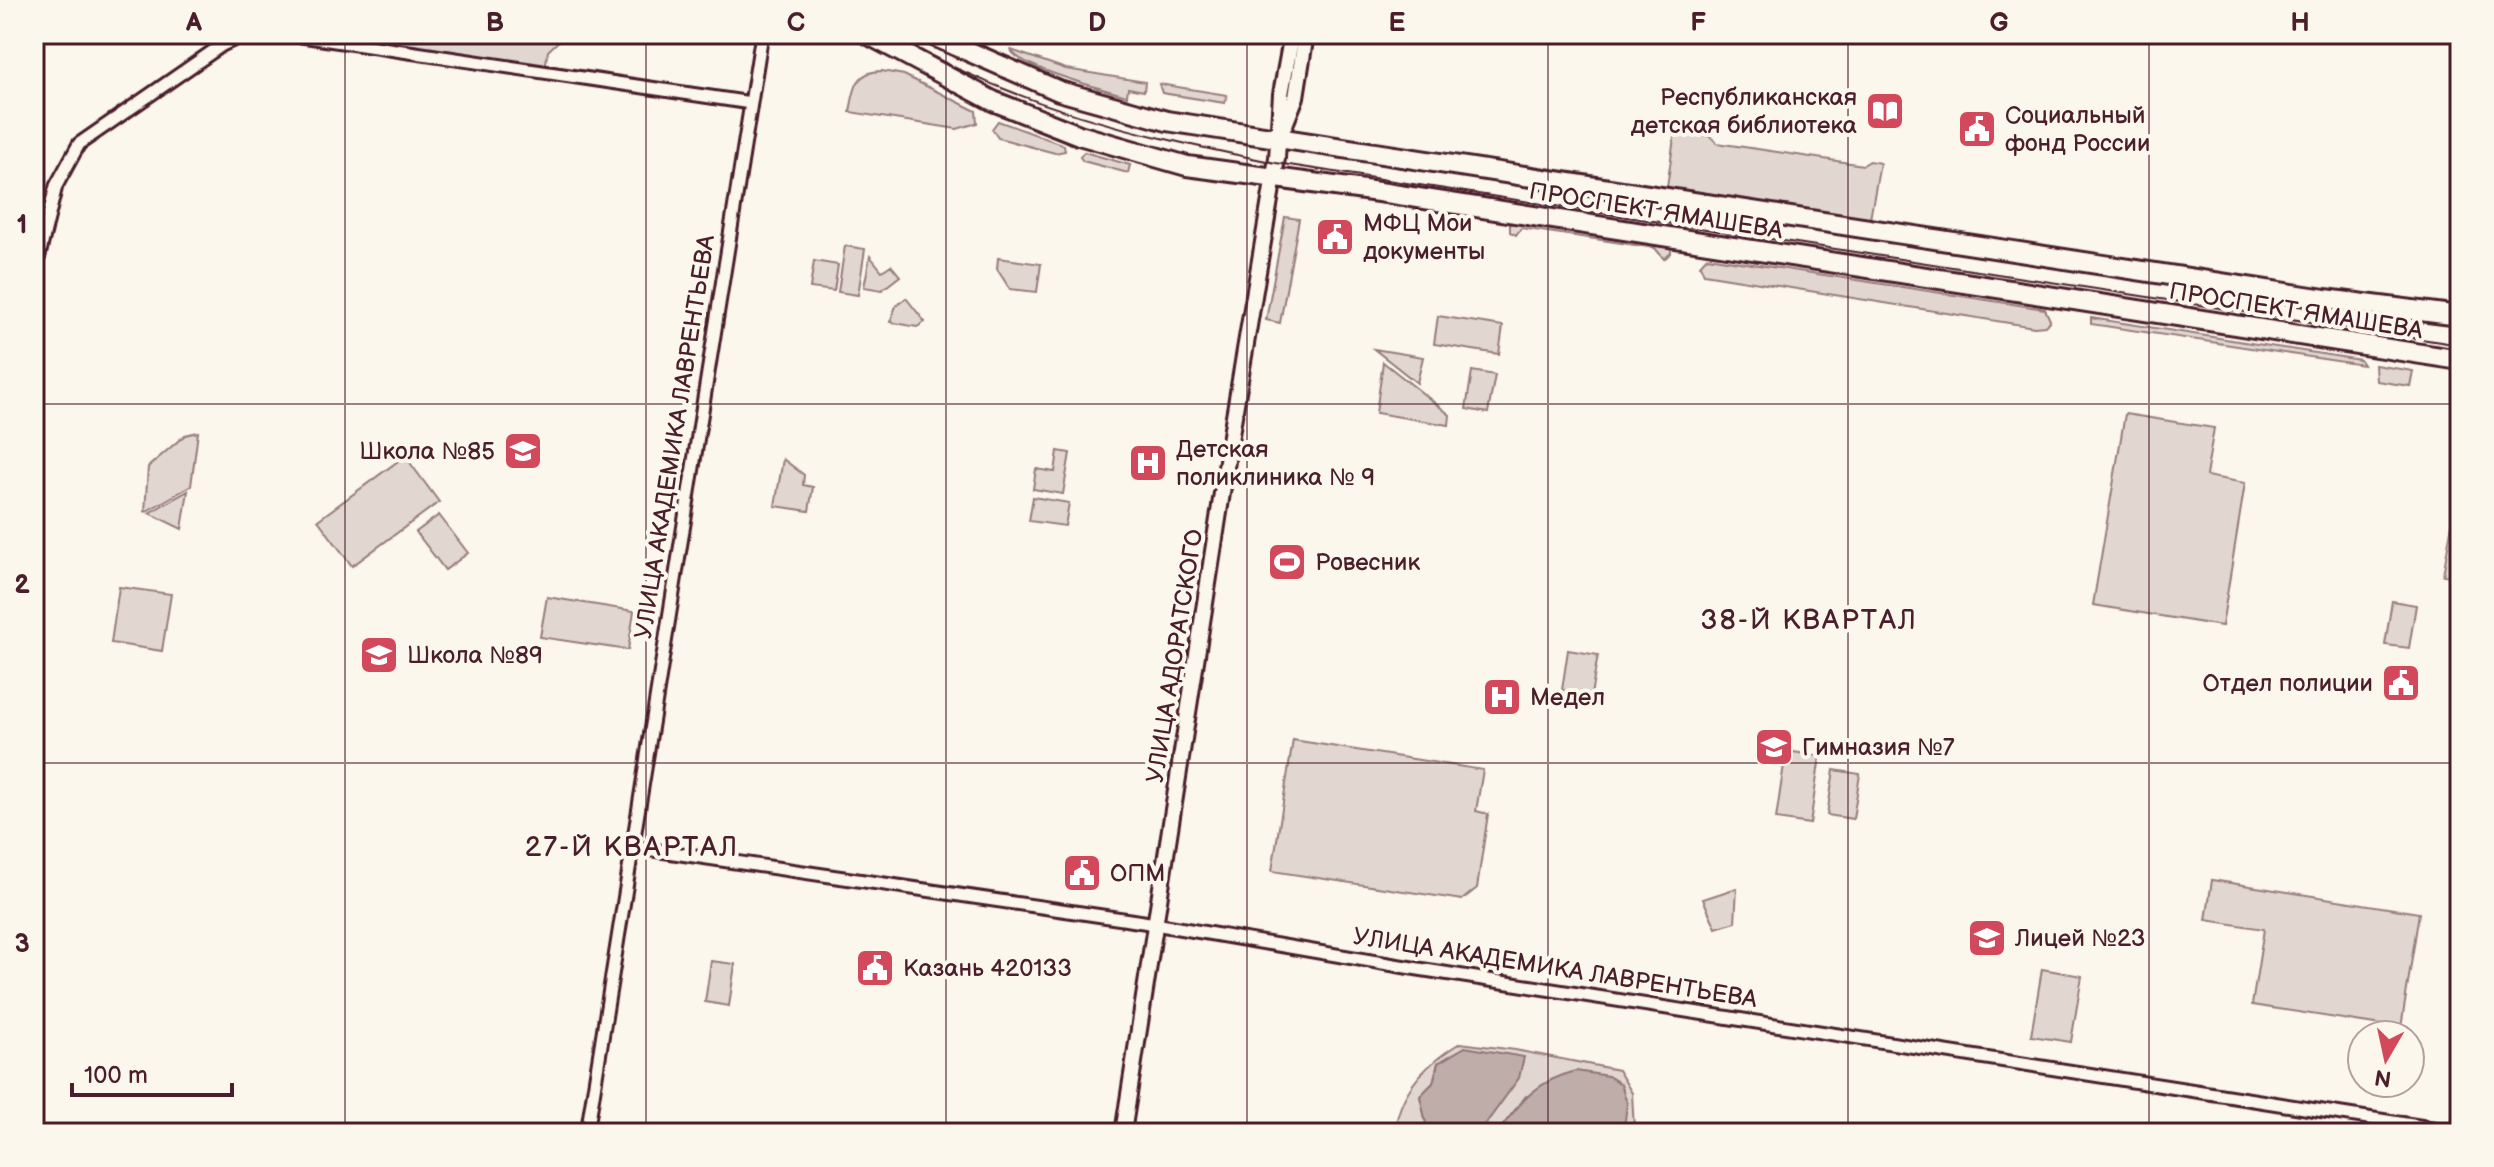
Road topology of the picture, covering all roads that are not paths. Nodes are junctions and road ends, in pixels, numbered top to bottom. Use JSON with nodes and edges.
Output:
{"nodes":[{"id":1,"x":246,"y":34,"type":"edge"},
{"id":2,"x":288,"y":34,"type":"edge"},
{"id":3,"x":762,"y":34,"type":"edge"},
{"id":4,"x":867,"y":34,"type":"edge"},
{"id":5,"x":929,"y":34,"type":"edge"},
{"id":6,"x":1292,"y":34,"type":"edge"},
{"id":7,"x":1306,"y":34,"type":"edge"},
{"id":8,"x":751,"y":103,"type":"junction"},
{"id":9,"x":1280,"y":138,"type":"junction"},
{"id":10,"x":1273,"y":180,"type":"junction"},
{"id":11,"x":34,"y":276,"type":"edge"},
{"id":12,"x":2460,"y":316,"type":"edge"},
{"id":13,"x":2460,"y":360,"type":"edge"},
{"id":14,"x":633,"y":847,"type":"junction"},
{"id":15,"x":1156,"y":924,"type":"junction"},
{"id":16,"x":2460,"y":1119,"type":"edge"},
{"id":17,"x":2457,"y":1132,"type":"edge"},
{"id":18,"x":587,"y":1133,"type":"edge"},
{"id":19,"x":1123,"y":1133,"type":"edge"}],
"edges":[{"from":1,"to":11,"type":"street"},
{"from":2,"to":8,"type":"street"},
{"from":3,"to":8,"type":"street","name":"УЛИЦА АКАДЕМИКА ЛАВРЕНТЬЕВА"},
{"from":4,"to":10,"type":"main road","name":"ПРОСПЕКТ ЯМАШЕВА"},
{"from":5,"to":9,"type":"main road","name":"ПРОСПЕКТ ЯМАШЕВА"},
{"from":6,"to":9,"type":"street","name":"УЛИЦА АДОРАТСКОГО"},
{"from":7,"to":9,"type":"street","name":"УЛИЦА АДОРАТСКОГО"},
{"from":8,"to":14,"type":"street","name":"УЛИЦА АКАДЕМИКА ЛАВРЕНТЬЕВА"},
{"from":9,"to":10,"type":"street","name":"УЛИЦА АДОРАТСКОГО"},
{"from":9,"to":12,"type":"main road","name":"ПРОСПЕКТ ЯМАШЕВА"},
{"from":10,"to":13,"type":"main road","name":"ПРОСПЕКТ ЯМАШЕВА"},
{"from":10,"to":15,"type":"street","name":"УЛИЦА АДОРАТСКОГО"},
{"from":14,"to":15,"type":"street","name":"УЛИЦА АКАДЕМИКА ЛАВРЕНТЬЕВА"},
{"from":14,"to":18,"type":"street","name":"УЛИЦА АКАДЕМИКА ЛАВРЕНТЬЕВА"},
{"from":15,"to":17,"type":"street","name":"УЛИЦА АКАДЕМИКА ЛАВРЕНТЬЕВА"},
{"from":15,"to":19,"type":"street","name":"УЛИЦА АДОРАТСКОГО"},
{"from":16,"to":17,"type":"street","name":"УЛИЦА АКАДЕМИКА ЛАВРЕНТЬЕВА"}]}
